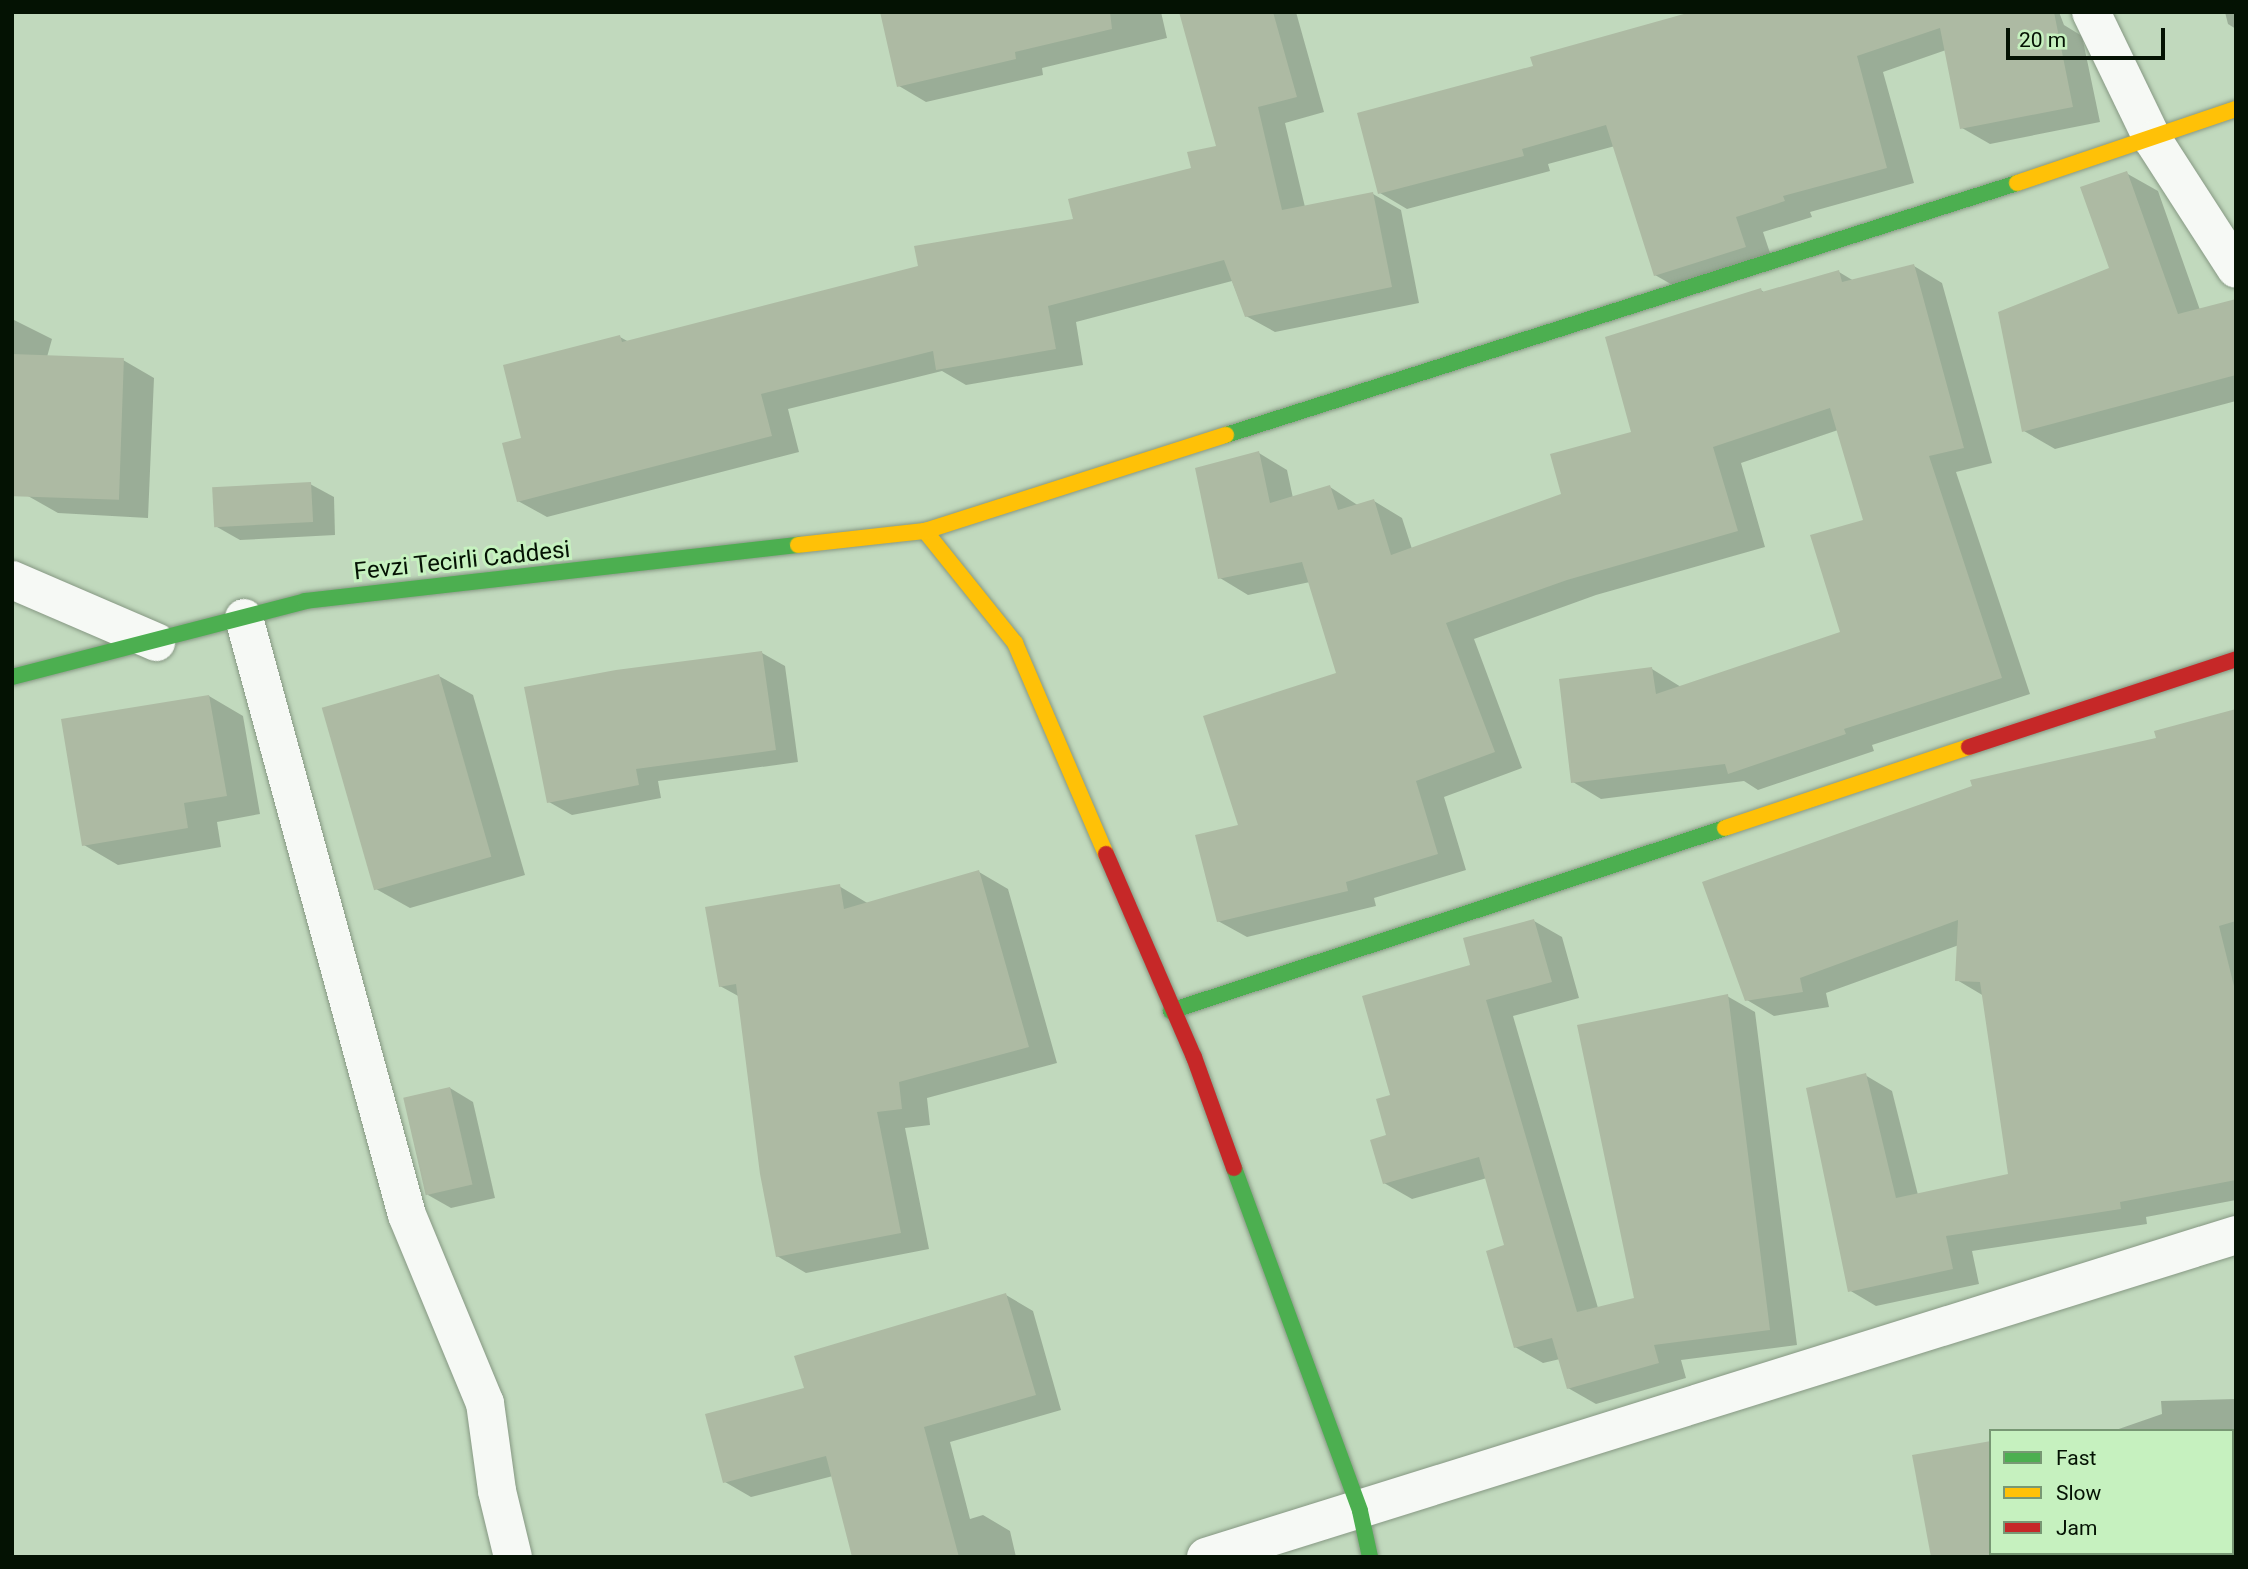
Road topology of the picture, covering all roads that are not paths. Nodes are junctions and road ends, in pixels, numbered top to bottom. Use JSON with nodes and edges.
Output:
{"nodes":[{"id":1,"x":2091,"y":12,"type":"edge"},
{"id":2,"x":2236,"y":109,"type":"edge"},
{"id":3,"x":2153,"y":140,"type":"junction"},
{"id":4,"x":2236,"y":270,"type":"edge"},
{"id":5,"x":925,"y":531,"type":"junction"},
{"id":6,"x":12,"y":580,"type":"edge"},
{"id":7,"x":244,"y":618,"type":"junction"},
{"id":8,"x":156,"y":642,"type":"junction"},
{"id":9,"x":2236,"y":659,"type":"edge"},
{"id":10,"x":12,"y":677,"type":"edge"},
{"id":11,"x":1171,"y":1011,"type":"junction"},
{"id":12,"x":2236,"y":1235,"type":"edge"},
{"id":13,"x":1360,"y":1511,"type":"junction"},
{"id":14,"x":513,"y":1557,"type":"edge"},
{"id":15,"x":1206,"y":1557,"type":"edge"},
{"id":16,"x":1370,"y":1557,"type":"edge"}],
"edges":[{"from":1,"to":3,"type":"street"},
{"from":2,"to":3,"type":"street","name":"Fevzi Tecirli Caddesi"},
{"from":3,"to":4,"type":"street"},
{"from":3,"to":5,"type":"street","name":"Fevzi Tecirli Caddesi"},
{"from":5,"to":7,"type":"street","name":"Fevzi Tecirli Caddesi"},
{"from":5,"to":11,"type":"street"},
{"from":6,"to":8,"type":"street"},
{"from":7,"to":8,"type":"street","name":"Fevzi Tecirli Caddesi"},
{"from":7,"to":14,"type":"street"},
{"from":8,"to":10,"type":"street","name":"Fevzi Tecirli Caddesi"},
{"from":9,"to":11,"type":"street"},
{"from":11,"to":13,"type":"street"},
{"from":12,"to":13,"type":"street"},
{"from":13,"to":15,"type":"street"},
{"from":13,"to":16,"type":"street"}]}
